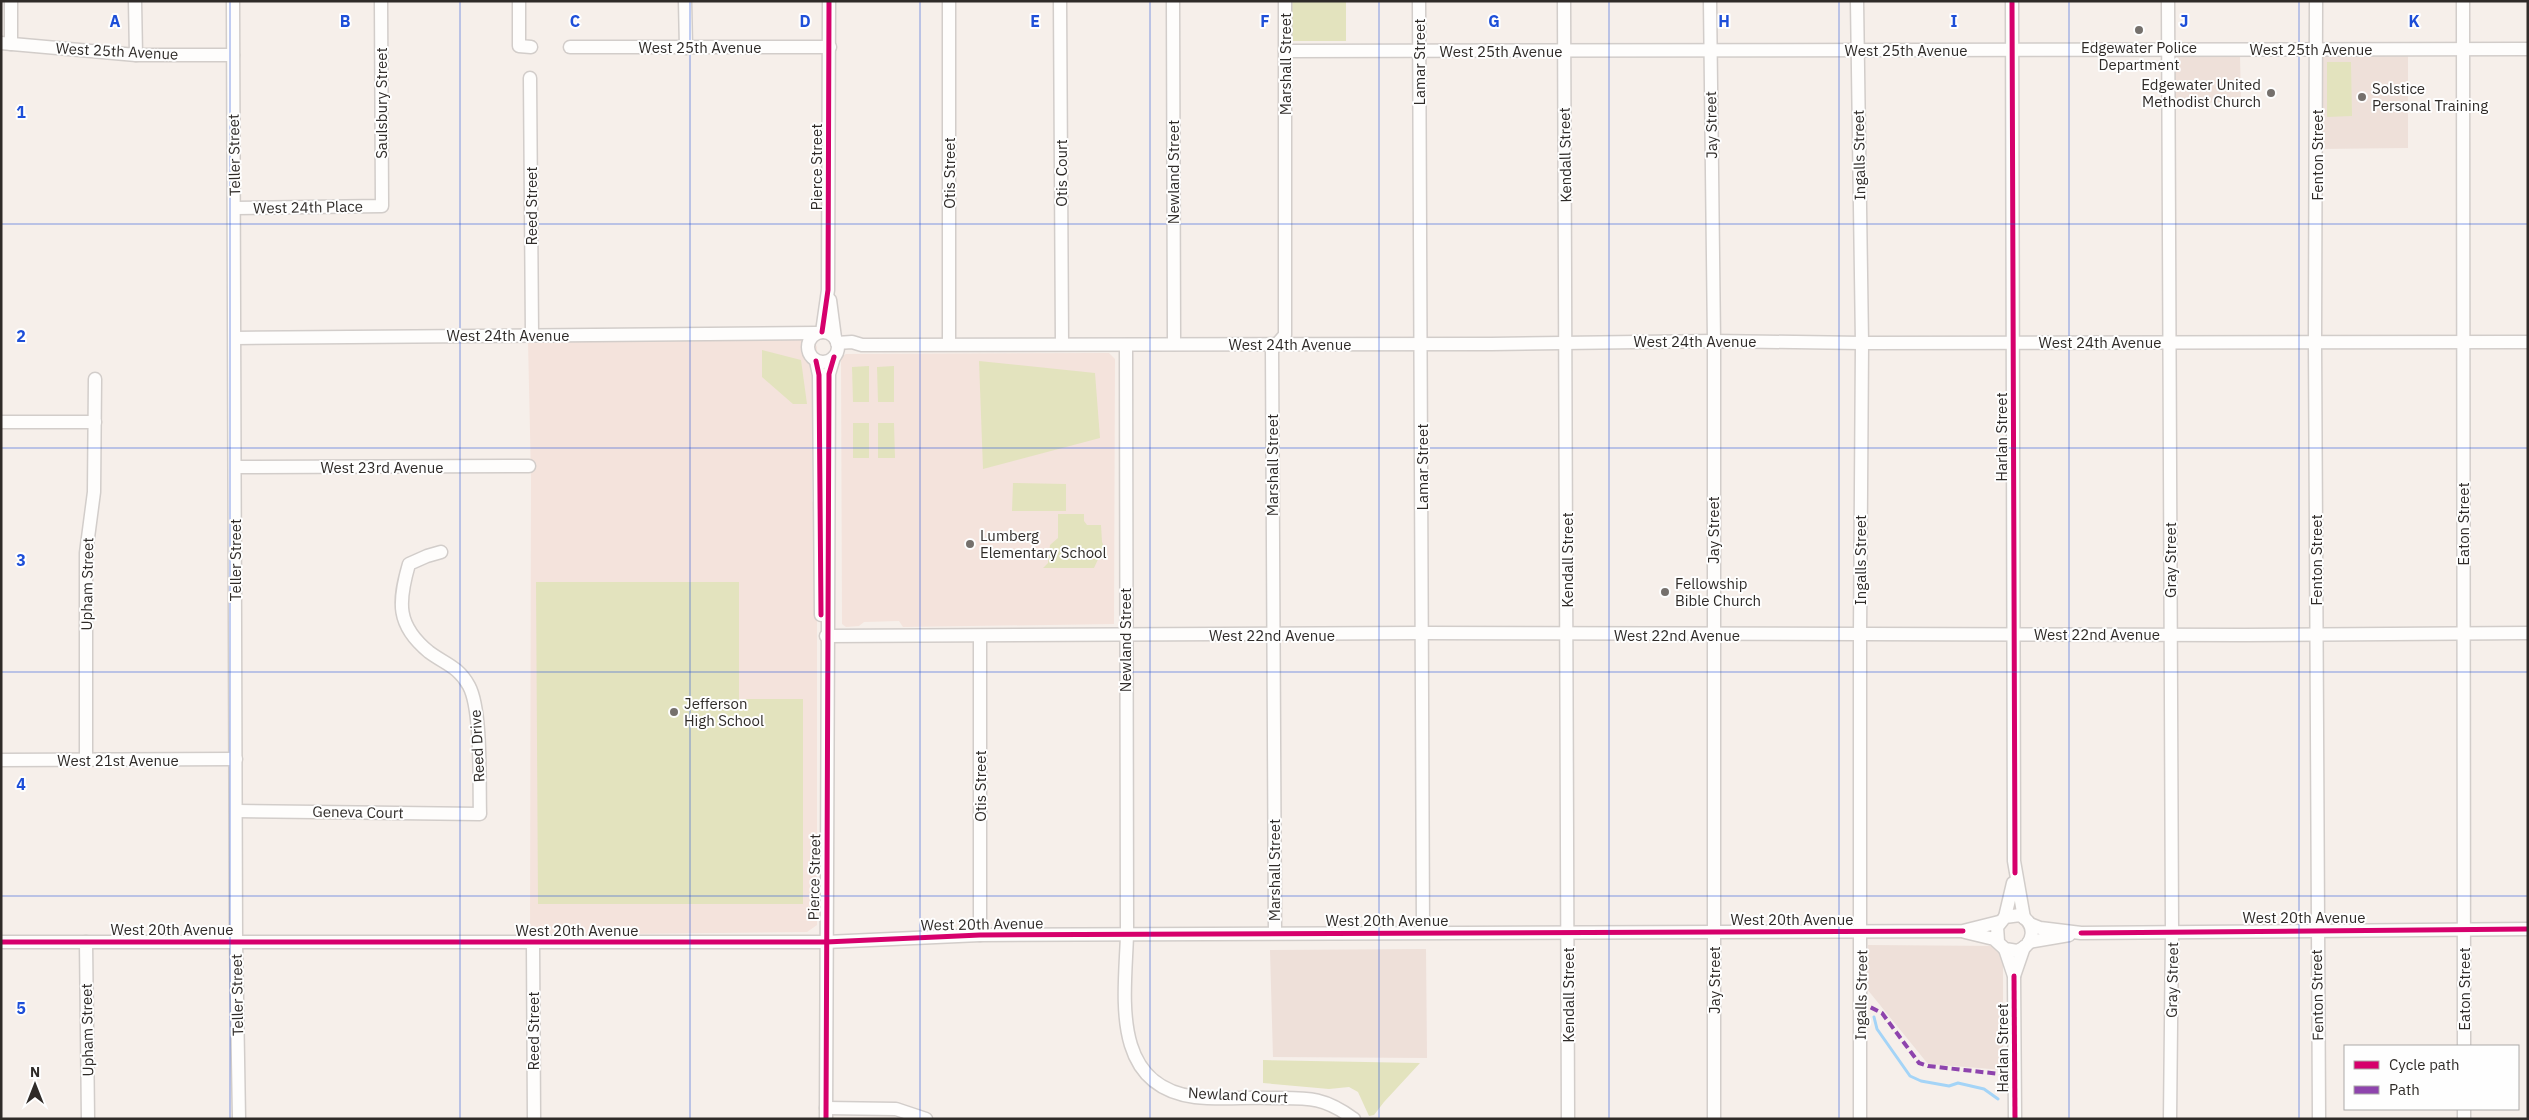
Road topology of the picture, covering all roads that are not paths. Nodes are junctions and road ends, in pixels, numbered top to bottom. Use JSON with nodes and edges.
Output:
{"nodes":[{"id":1,"x":11,"y":1,"type":"edge"},
{"id":2,"x":135,"y":1,"type":"edge"},
{"id":3,"x":233,"y":1,"type":"edge"},
{"id":4,"x":381,"y":1,"type":"edge"},
{"id":5,"x":518,"y":1,"type":"edge"},
{"id":6,"x":686,"y":1,"type":"edge"},
{"id":7,"x":829,"y":1,"type":"edge"},
{"id":8,"x":949,"y":1,"type":"edge"},
{"id":9,"x":1060,"y":1,"type":"edge"},
{"id":10,"x":1173,"y":1,"type":"edge"},
{"id":11,"x":1285,"y":1,"type":"edge"},
{"id":12,"x":1419,"y":1,"type":"edge"},
{"id":13,"x":1564,"y":1,"type":"edge"},
{"id":14,"x":1710,"y":1,"type":"edge"},
{"id":15,"x":1857,"y":1,"type":"edge"},
{"id":16,"x":2012,"y":1,"type":"edge"},
{"id":17,"x":2168,"y":1,"type":"edge"},
{"id":18,"x":2316,"y":1,"type":"edge"},
{"id":19,"x":2463,"y":1,"type":"edge"},
{"id":20,"x":6,"y":44,"type":"edge"},
{"id":21,"x":525,"y":47,"type":"dead end"},
{"id":22,"x":570,"y":47,"type":"dead end"},
{"id":23,"x":830,"y":47,"type":"junction"},
{"id":24,"x":686,"y":48,"type":"junction"},
{"id":25,"x":2317,"y":48,"type":"junction"},
{"id":26,"x":2463,"y":49,"type":"junction"},
{"id":27,"x":2528,"y":49,"type":"edge"},
{"id":28,"x":1710,"y":50,"type":"junction"},
{"id":29,"x":1857,"y":50,"type":"junction"},
{"id":30,"x":2012,"y":50,"type":"junction"},
{"id":31,"x":2169,"y":50,"type":"junction"},
{"id":32,"x":1285,"y":51,"type":"junction"},
{"id":33,"x":1419,"y":51,"type":"junction"},
{"id":34,"x":1564,"y":51,"type":"junction"},
{"id":35,"x":136,"y":55,"type":"junction"},
{"id":36,"x":233,"y":55,"type":"junction"},
{"id":37,"x":530,"y":78,"type":"dead end"},
{"id":38,"x":382,"y":206,"type":"joint"},
{"id":39,"x":235,"y":208,"type":"junction"},
{"id":40,"x":828,"y":290,"type":"junction"},
{"id":41,"x":820,"y":332,"type":"junction"},
{"id":42,"x":532,"y":335,"type":"junction"},
{"id":43,"x":780,"y":335,"type":"junction"},
{"id":44,"x":236,"y":338,"type":"junction"},
{"id":45,"x":1714,"y":341,"type":"junction"},
{"id":46,"x":1567,"y":342,"type":"junction"},
{"id":47,"x":2013,"y":342,"type":"junction"},
{"id":48,"x":2170,"y":342,"type":"junction"},
{"id":49,"x":2315,"y":342,"type":"junction"},
{"id":50,"x":2462,"y":342,"type":"junction"},
{"id":51,"x":2528,"y":342,"type":"edge"},
{"id":52,"x":1862,"y":343,"type":"junction"},
{"id":53,"x":949,"y":344,"type":"junction"},
{"id":54,"x":1062,"y":344,"type":"junction"},
{"id":55,"x":1174,"y":344,"type":"junction"},
{"id":56,"x":1277,"y":344,"type":"junction"},
{"id":57,"x":1422,"y":344,"type":"junction"},
{"id":58,"x":1126,"y":345,"type":"junction"},
{"id":59,"x":836,"y":348,"type":"junction"},
{"id":60,"x":808,"y":349,"type":"junction"},
{"id":61,"x":816,"y":361,"type":"junction"},
{"id":62,"x":95,"y":378,"type":"dead end"},
{"id":63,"x":1,"y":422,"type":"edge"},
{"id":64,"x":95,"y":422,"type":"junction"},
{"id":65,"x":529,"y":466,"type":"dead end"},
{"id":66,"x":235,"y":467,"type":"junction"},
{"id":67,"x":441,"y":552,"type":"dead end"},
{"id":68,"x":2464,"y":633,"type":"junction"},
{"id":69,"x":2528,"y":633,"type":"edge"},
{"id":70,"x":1273,"y":634,"type":"junction"},
{"id":71,"x":1422,"y":634,"type":"junction"},
{"id":72,"x":2014,"y":634,"type":"junction"},
{"id":73,"x":2316,"y":634,"type":"junction"},
{"id":74,"x":1567,"y":635,"type":"junction"},
{"id":75,"x":1860,"y":635,"type":"junction"},
{"id":76,"x":2170,"y":635,"type":"junction"},
{"id":77,"x":826,"y":636,"type":"junction"},
{"id":78,"x":980,"y":636,"type":"junction"},
{"id":79,"x":1125,"y":636,"type":"junction"},
{"id":80,"x":1713,"y":636,"type":"junction"},
{"id":81,"x":236,"y":759,"type":"junction"},
{"id":82,"x":1,"y":760,"type":"edge"},
{"id":83,"x":86,"y":760,"type":"junction"},
{"id":84,"x":236,"y":811,"type":"junction"},
{"id":85,"x":480,"y":814,"type":"joint"},
{"id":86,"x":2014,"y":873,"type":"junction"},
{"id":87,"x":2002,"y":919,"type":"junction"},
{"id":88,"x":2027,"y":921,"type":"junction"},
{"id":89,"x":2464,"y":928,"type":"junction"},
{"id":90,"x":2528,"y":929,"type":"edge"},
{"id":91,"x":2172,"y":930,"type":"junction"},
{"id":92,"x":2317,"y":930,"type":"junction"},
{"id":93,"x":1861,"y":931,"type":"junction"},
{"id":94,"x":1963,"y":931,"type":"junction"},
{"id":95,"x":1423,"y":932,"type":"junction"},
{"id":96,"x":1567,"y":932,"type":"junction"},
{"id":97,"x":1714,"y":932,"type":"junction"},
{"id":98,"x":2081,"y":932,"type":"junction"},
{"id":99,"x":1275,"y":933,"type":"junction"},
{"id":100,"x":1127,"y":935,"type":"junction"},
{"id":101,"x":980,"y":936,"type":"junction"},
{"id":102,"x":236,"y":941,"type":"junction"},
{"id":103,"x":1,"y":942,"type":"edge"},
{"id":104,"x":86,"y":942,"type":"junction"},
{"id":105,"x":533,"y":942,"type":"junction"},
{"id":106,"x":826,"y":942,"type":"junction"},
{"id":107,"x":2001,"y":945,"type":"junction"},
{"id":108,"x":2027,"y":945,"type":"junction"},
{"id":109,"x":2014,"y":976,"type":"junction"},
{"id":110,"x":2464,"y":1045,"type":"edge"},
{"id":111,"x":826,"y":1113,"type":"edge"},
{"id":112,"x":88,"y":1119,"type":"edge"},
{"id":113,"x":239,"y":1119,"type":"edge"},
{"id":114,"x":534,"y":1119,"type":"edge"},
{"id":115,"x":926,"y":1119,"type":"edge"},
{"id":116,"x":1354,"y":1119,"type":"edge"},
{"id":117,"x":1568,"y":1119,"type":"edge"},
{"id":118,"x":1714,"y":1119,"type":"edge"},
{"id":119,"x":1860,"y":1119,"type":"edge"},
{"id":120,"x":2015,"y":1119,"type":"edge"},
{"id":121,"x":2170,"y":1119,"type":"edge"},
{"id":122,"x":2318,"y":1119,"type":"edge"}],
"edges":[{"from":1,"to":20,"type":"street"},
{"from":2,"to":35,"type":"street"},
{"from":3,"to":36,"type":"street","name":"Teller Street"},
{"from":4,"to":38,"type":"street","name":"Saulsbury Street"},
{"from":5,"to":21,"type":"street"},
{"from":6,"to":24,"type":"street"},
{"from":7,"to":23,"type":"street","name":"Pierce Street"},
{"from":8,"to":53,"type":"street","name":"Otis Street"},
{"from":9,"to":54,"type":"street","name":"Otis Court"},
{"from":10,"to":55,"type":"street","name":"Newland Street"},
{"from":11,"to":32,"type":"street","name":"Marshall Street"},
{"from":12,"to":33,"type":"street","name":"Lamar Street"},
{"from":13,"to":34,"type":"street","name":"Kendall Street"},
{"from":14,"to":28,"type":"street","name":"Jay Street"},
{"from":15,"to":29,"type":"street","name":"Ingalls Street"},
{"from":16,"to":30,"type":"street","name":"Harlan Street"},
{"from":17,"to":31,"type":"street","name":"Gray Street"},
{"from":18,"to":25,"type":"street","name":"Fenton Street"},
{"from":19,"to":26,"type":"street","name":"Eaton Street"},
{"from":20,"to":35,"type":"street","name":"West 25th Avenue"},
{"from":22,"to":24,"type":"street","name":"West 25th Avenue"},
{"from":23,"to":24,"type":"street","name":"West 25th Avenue"},
{"from":23,"to":40,"type":"street","name":"Pierce Street"},
{"from":25,"to":26,"type":"street","name":"West 25th Avenue"},
{"from":25,"to":31,"type":"street","name":"West 25th Avenue"},
{"from":25,"to":49,"type":"street","name":"Fenton Street"},
{"from":26,"to":27,"type":"street","name":"West 25th Avenue"},
{"from":26,"to":50,"type":"street","name":"Eaton Street"},
{"from":28,"to":29,"type":"street","name":"West 25th Avenue"},
{"from":28,"to":34,"type":"street","name":"West 25th Avenue"},
{"from":28,"to":45,"type":"street","name":"Jay Street"},
{"from":29,"to":30,"type":"street","name":"West 25th Avenue"},
{"from":29,"to":52,"type":"street","name":"Ingalls Street"},
{"from":30,"to":31,"type":"street","name":"West 25th Avenue"},
{"from":30,"to":47,"type":"street","name":"Harlan Street"},
{"from":31,"to":48,"type":"street","name":"Gray Street"},
{"from":32,"to":33,"type":"street","name":"West 25th Avenue"},
{"from":32,"to":56,"type":"street","name":"Marshall Street"},
{"from":33,"to":34,"type":"street","name":"West 25th Avenue"},
{"from":33,"to":57,"type":"street","name":"Lamar Street"},
{"from":34,"to":46,"type":"street","name":"Kendall Street"},
{"from":35,"to":36,"type":"street","name":"West 25th Avenue"},
{"from":36,"to":39,"type":"street","name":"Teller Street"},
{"from":37,"to":42,"type":"street","name":"Reed Street"},
{"from":38,"to":39,"type":"street","name":"West 24th Place"},
{"from":39,"to":44,"type":"street","name":"Teller Street"},
{"from":40,"to":41,"type":"street","name":"Pierce Street"},
{"from":40,"to":59,"type":"street","name":"Pierce Street"},
{"from":41,"to":43,"type":"street","name":"West 24th Avenue"},
{"from":41,"to":59,"type":"street"},
{"from":41,"to":60,"type":"street"},
{"from":42,"to":43,"type":"street","name":"West 24th Avenue"},
{"from":42,"to":44,"type":"street","name":"West 24th Avenue"},
{"from":43,"to":60,"type":"street","name":"West 24th Avenue"},
{"from":44,"to":66,"type":"street","name":"Teller Street"},
{"from":45,"to":46,"type":"street","name":"West 24th Avenue"},
{"from":45,"to":52,"type":"street","name":"West 24th Avenue"},
{"from":45,"to":80,"type":"street","name":"Jay Street"},
{"from":46,"to":57,"type":"street","name":"West 24th Avenue"},
{"from":46,"to":74,"type":"street","name":"Kendall Street"},
{"from":47,"to":48,"type":"street","name":"West 24th Avenue"},
{"from":47,"to":52,"type":"street","name":"West 24th Avenue"},
{"from":47,"to":72,"type":"street","name":"Harlan Street"},
{"from":48,"to":49,"type":"street","name":"West 24th Avenue"},
{"from":48,"to":76,"type":"street","name":"Gray Street"},
{"from":49,"to":50,"type":"street","name":"West 24th Avenue"},
{"from":49,"to":73,"type":"street","name":"Fenton Street"},
{"from":50,"to":51,"type":"street","name":"West 24th Avenue"},
{"from":50,"to":68,"type":"street","name":"Eaton Street"},
{"from":52,"to":75,"type":"street","name":"Ingalls Street"},
{"from":53,"to":54,"type":"street","name":"West 24th Avenue"},
{"from":53,"to":59,"type":"street","name":"West 24th Avenue"},
{"from":54,"to":58,"type":"street","name":"West 24th Avenue"},
{"from":55,"to":56,"type":"street","name":"West 24th Avenue"},
{"from":55,"to":58,"type":"street","name":"West 24th Avenue"},
{"from":56,"to":57,"type":"street","name":"West 24th Avenue"},
{"from":56,"to":70,"type":"street","name":"Marshall Street"},
{"from":57,"to":71,"type":"street","name":"Lamar Street"},
{"from":58,"to":79,"type":"street","name":"Newland Street"},
{"from":59,"to":61,"type":"street"},
{"from":59,"to":77,"type":"street","name":"Pierce Street"},
{"from":60,"to":61,"type":"street"},
{"from":61,"to":77,"type":"street","name":"Pierce Street"},
{"from":62,"to":64,"type":"street","name":"Upham Street"},
{"from":63,"to":64,"type":"street"},
{"from":64,"to":83,"type":"street","name":"Upham Street"},
{"from":65,"to":66,"type":"street","name":"West 23rd Avenue"},
{"from":66,"to":81,"type":"street","name":"Teller Street"},
{"from":67,"to":85,"type":"street","name":"Reed Drive"},
{"from":68,"to":69,"type":"street","name":"West 22nd Avenue"},
{"from":68,"to":73,"type":"street","name":"West 22nd Avenue"},
{"from":68,"to":89,"type":"street","name":"Eaton Street"},
{"from":70,"to":71,"type":"street","name":"West 22nd Avenue"},
{"from":70,"to":79,"type":"street","name":"West 22nd Avenue"},
{"from":70,"to":99,"type":"street","name":"Marshall Street"},
{"from":71,"to":74,"type":"street","name":"West 22nd Avenue"},
{"from":71,"to":95,"type":"street","name":"Lamar Street"},
{"from":72,"to":75,"type":"street","name":"West 22nd Avenue"},
{"from":72,"to":76,"type":"street","name":"West 22nd Avenue"},
{"from":72,"to":86,"type":"street","name":"Harlan Street"},
{"from":73,"to":76,"type":"street","name":"West 22nd Avenue"},
{"from":73,"to":92,"type":"street","name":"Fenton Street"},
{"from":74,"to":80,"type":"street","name":"West 22nd Avenue"},
{"from":74,"to":96,"type":"street","name":"Kendall Street"},
{"from":75,"to":80,"type":"street","name":"West 22nd Avenue"},
{"from":75,"to":93,"type":"street","name":"Ingalls Street"},
{"from":76,"to":91,"type":"street","name":"Gray Street"},
{"from":77,"to":78,"type":"street","name":"West 22nd Avenue"},
{"from":77,"to":106,"type":"street","name":"Pierce Street"},
{"from":78,"to":79,"type":"street","name":"West 22nd Avenue"},
{"from":78,"to":101,"type":"street","name":"Otis Street"},
{"from":79,"to":100,"type":"street","name":"Newland Street"},
{"from":80,"to":97,"type":"street","name":"Jay Street"},
{"from":81,"to":83,"type":"street","name":"West 21st Avenue"},
{"from":81,"to":84,"type":"street","name":"Teller Street"},
{"from":82,"to":83,"type":"street","name":"West 21st Avenue"},
{"from":84,"to":85,"type":"street","name":"Geneva Court"},
{"from":84,"to":102,"type":"street","name":"Teller Street"},
{"from":86,"to":87,"type":"street","name":"Harlan Street"},
{"from":86,"to":88,"type":"street","name":"Harlan Street"},
{"from":87,"to":88,"type":"street"},
{"from":87,"to":94,"type":"street","name":"West 20th Avenue"},
{"from":87,"to":107,"type":"street"},
{"from":88,"to":98,"type":"street","name":"West 20th Avenue"},
{"from":88,"to":108,"type":"street"},
{"from":89,"to":90,"type":"street","name":"West 20th Avenue"},
{"from":89,"to":92,"type":"street","name":"West 20th Avenue"},
{"from":89,"to":110,"type":"street","name":"Eaton Street"},
{"from":91,"to":92,"type":"street","name":"West 20th Avenue"},
{"from":91,"to":98,"type":"street","name":"West 20th Avenue"},
{"from":91,"to":121,"type":"street","name":"Gray Street"},
{"from":92,"to":122,"type":"street","name":"Fenton Street"},
{"from":93,"to":94,"type":"street","name":"West 20th Avenue"},
{"from":93,"to":97,"type":"street","name":"West 20th Avenue"},
{"from":93,"to":119,"type":"street","name":"Ingalls Street"},
{"from":94,"to":107,"type":"street","name":"West 20th Avenue"},
{"from":95,"to":96,"type":"street","name":"West 20th Avenue"},
{"from":95,"to":99,"type":"street","name":"West 20th Avenue"},
{"from":96,"to":97,"type":"street","name":"West 20th Avenue"},
{"from":96,"to":117,"type":"street","name":"Kendall Street"},
{"from":97,"to":118,"type":"street","name":"Jay Street"},
{"from":98,"to":108,"type":"street","name":"West 20th Avenue"},
{"from":99,"to":100,"type":"street","name":"West 20th Avenue"},
{"from":100,"to":101,"type":"street","name":"West 20th Avenue"},
{"from":100,"to":116,"type":"street","name":"Newland Court"},
{"from":101,"to":106,"type":"street","name":"West 20th Avenue"},
{"from":102,"to":104,"type":"street","name":"West 20th Avenue"},
{"from":102,"to":105,"type":"street","name":"West 20th Avenue"},
{"from":102,"to":113,"type":"street","name":"Teller Street"},
{"from":103,"to":104,"type":"street","name":"West 20th Avenue"},
{"from":104,"to":112,"type":"street","name":"Upham Street"},
{"from":105,"to":106,"type":"street","name":"West 20th Avenue"},
{"from":105,"to":114,"type":"street","name":"Reed Street"},
{"from":106,"to":111,"type":"street","name":"Pierce Street"},
{"from":107,"to":108,"type":"street"},
{"from":107,"to":109,"type":"street","name":"Harlan Street"},
{"from":108,"to":109,"type":"street","name":"Harlan Street"},
{"from":109,"to":120,"type":"street","name":"Harlan Street"},
{"from":111,"to":115,"type":"street"}]}
